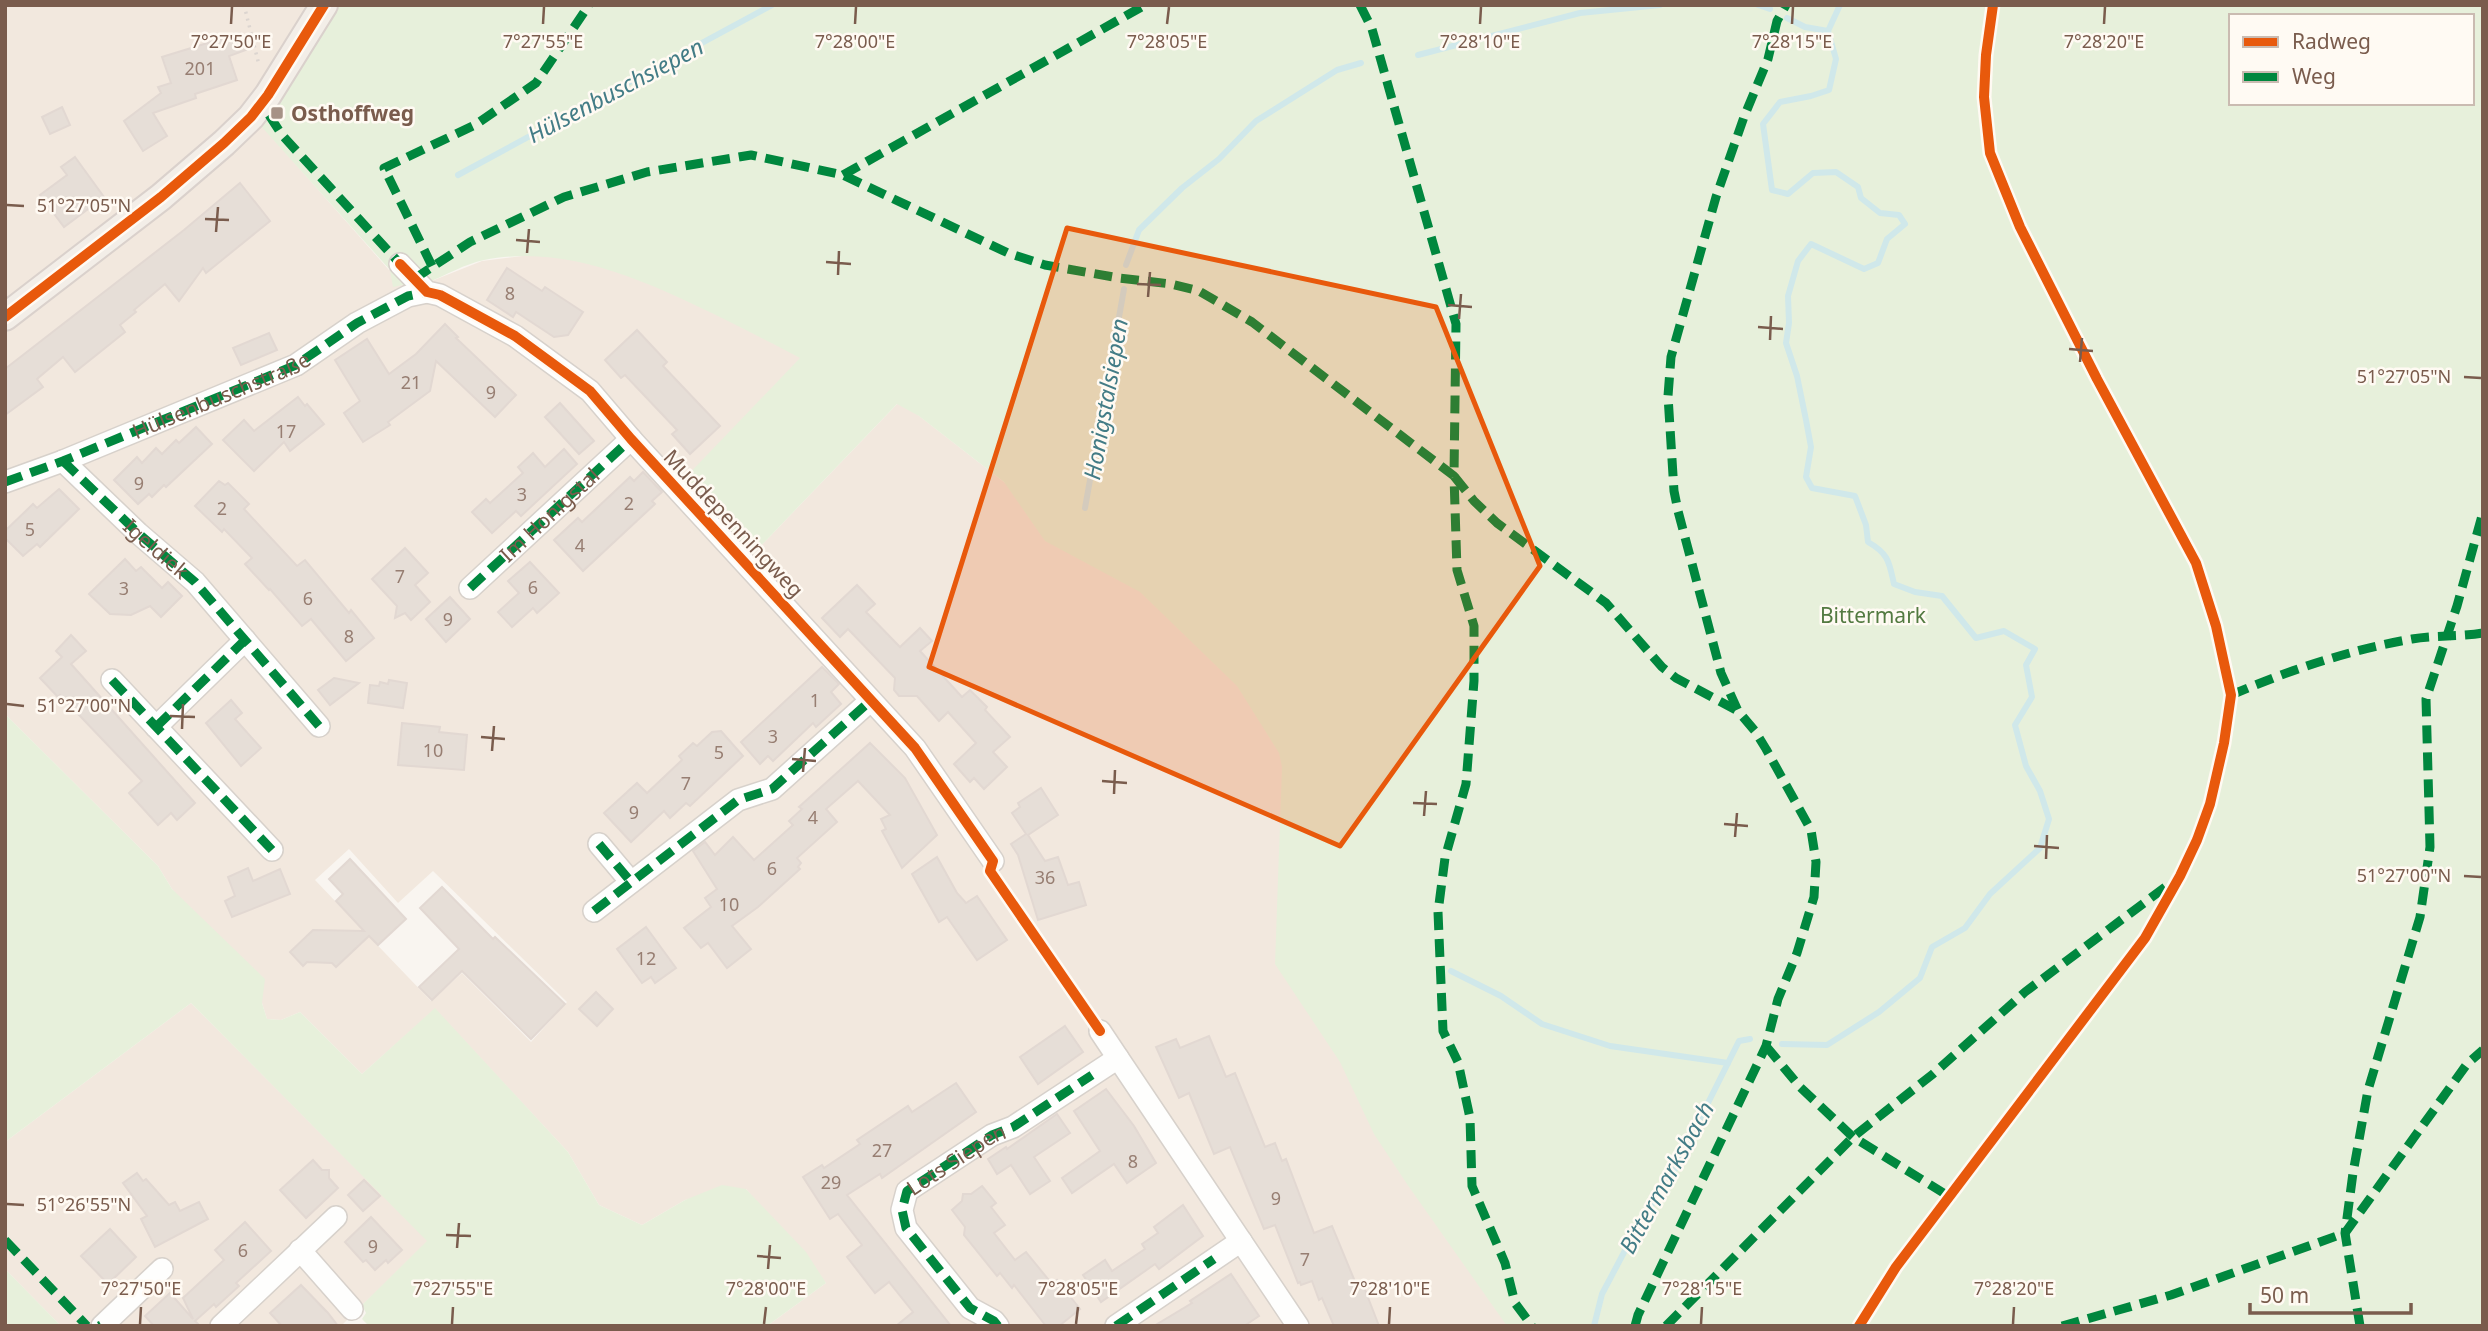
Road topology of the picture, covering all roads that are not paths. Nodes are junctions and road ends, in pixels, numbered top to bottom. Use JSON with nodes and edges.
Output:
{"nodes":[{"id":1,"x":324,"y":5,"type":"edge"},
{"id":2,"x":400,"y":264,"type":"dead end"},
{"id":3,"x":427,"y":292,"type":"junction"},
{"id":4,"x":5,"y":317,"type":"edge"},
{"id":5,"x":631,"y":439,"type":"junction"},
{"id":6,"x":63,"y":461,"type":"junction"},
{"id":7,"x":5,"y":482,"type":"edge"},
{"id":8,"x":470,"y":589,"type":"dead end"},
{"id":9,"x":245,"y":640,"type":"junction"},
{"id":10,"x":112,"y":680,"type":"dead end"},
{"id":11,"x":870,"y":701,"type":"junction"},
{"id":12,"x":319,"y":726,"type":"dead end"},
{"id":13,"x":156,"y":727,"type":"junction"},
{"id":14,"x":599,"y":844,"type":"dead end"},
{"id":15,"x":272,"y":850,"type":"dead end"},
{"id":16,"x":992,"y":861,"type":"dead end"},
{"id":17,"x":631,"y":882,"type":"junction"},
{"id":18,"x":594,"y":911,"type":"dead end"},
{"id":19,"x":1100,"y":1031,"type":"dead end"},
{"id":20,"x":1118,"y":1058,"type":"junction"},
{"id":21,"x":336,"y":1217,"type":"dead end"},
{"id":22,"x":1241,"y":1241,"type":"junction"},
{"id":23,"x":300,"y":1250,"type":"junction"},
{"id":24,"x":162,"y":1269,"type":"dead end"},
{"id":25,"x":352,"y":1309,"type":"dead end"},
{"id":26,"x":101,"y":1325,"type":"edge"},
{"id":27,"x":220,"y":1326,"type":"edge"},
{"id":28,"x":998,"y":1326,"type":"edge"},
{"id":29,"x":1116,"y":1326,"type":"edge"},
{"id":30,"x":1298,"y":1326,"type":"edge"}],
"edges":[{"from":1,"to":4,"type":"main road"},
{"from":2,"to":3,"type":"street","name":"Muddepenningweg"},
{"from":3,"to":5,"type":"street","name":"Muddepenningweg"},
{"from":3,"to":6,"type":"street","name":"Hülsenbuschstraße"},
{"from":5,"to":8,"type":"street","name":"Im Honigstal"},
{"from":5,"to":11,"type":"street","name":"Muddepenningweg"},
{"from":6,"to":7,"type":"street","name":"Hülsenbuschstraße"},
{"from":6,"to":9,"type":"street","name":"Igeldiek"},
{"from":9,"to":12,"type":"street","name":"Igeldiek"},
{"from":9,"to":13,"type":"street"},
{"from":10,"to":13,"type":"street"},
{"from":11,"to":16,"type":"street","name":"Muddepenningweg"},
{"from":11,"to":17,"type":"street"},
{"from":13,"to":15,"type":"street"},
{"from":14,"to":17,"type":"street"},
{"from":17,"to":18,"type":"street"},
{"from":19,"to":20,"type":"street"},
{"from":20,"to":22,"type":"street"},
{"from":20,"to":28,"type":"street","name":"Lots Siepen"},
{"from":21,"to":23,"type":"street"},
{"from":22,"to":29,"type":"street"},
{"from":22,"to":30,"type":"street"},
{"from":23,"to":25,"type":"street"},
{"from":23,"to":27,"type":"street"},
{"from":24,"to":26,"type":"street"}]}
